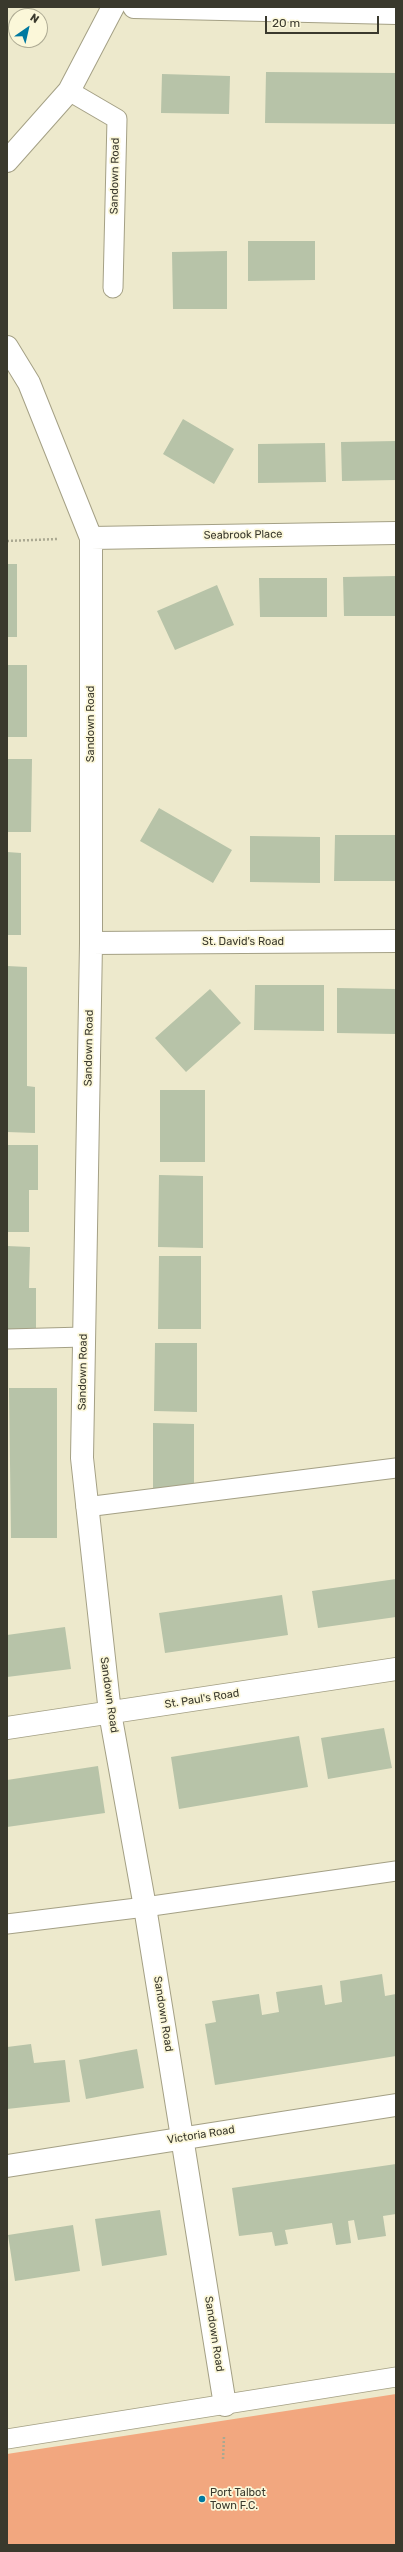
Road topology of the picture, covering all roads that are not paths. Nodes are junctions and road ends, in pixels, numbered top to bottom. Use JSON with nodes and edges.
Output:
{"nodes":[{"id":1,"x":113,"y":7,"type":"edge"},
{"id":2,"x":134,"y":7,"type":"edge"},
{"id":3,"x":396,"y":13,"type":"edge"},
{"id":4,"x":69,"y":91,"type":"junction"},
{"id":5,"x":7,"y":160,"type":"edge"},
{"id":6,"x":113,"y":288,"type":"dead end"},
{"id":7,"x":7,"y":347,"type":"edge"},
{"id":8,"x":396,"y":533,"type":"edge"},
{"id":9,"x":91,"y":538,"type":"junction"},
{"id":10,"x":396,"y":941,"type":"edge"},
{"id":11,"x":91,"y":943,"type":"junction"},
{"id":12,"x":84,"y":1337,"type":"junction"},
{"id":13,"x":7,"y":1339,"type":"edge"},
{"id":14,"x":396,"y":1468,"type":"edge"},
{"id":15,"x":86,"y":1507,"type":"junction"},
{"id":16,"x":396,"y":1669,"type":"edge"},
{"id":17,"x":110,"y":1713,"type":"junction"},
{"id":18,"x":7,"y":1728,"type":"edge"},
{"id":19,"x":396,"y":1871,"type":"edge"},
{"id":20,"x":145,"y":1907,"type":"junction"},
{"id":21,"x":7,"y":1924,"type":"edge"},
{"id":22,"x":396,"y":2105,"type":"edge"},
{"id":23,"x":183,"y":2137,"type":"junction"},
{"id":24,"x":7,"y":2166,"type":"edge"},
{"id":25,"x":396,"y":2377,"type":"edge"},
{"id":26,"x":226,"y":2404,"type":"junction"},
{"id":27,"x":7,"y":2439,"type":"edge"}],
"edges":[{"from":1,"to":4,"type":"street"},
{"from":2,"to":3,"type":"street"},
{"from":4,"to":5,"type":"street"},
{"from":4,"to":6,"type":"lane","name":"Sandown Road"},
{"from":7,"to":9,"type":"street","name":"Sandown Road"},
{"from":8,"to":9,"type":"street","name":"Seabrook Place"},
{"from":9,"to":11,"type":"street","name":"Sandown Road"},
{"from":10,"to":11,"type":"street","name":"St. David's Road"},
{"from":11,"to":12,"type":"street","name":"Sandown Road"},
{"from":12,"to":13,"type":"lane"},
{"from":12,"to":15,"type":"street","name":"Sandown Road"},
{"from":14,"to":15,"type":"lane"},
{"from":15,"to":17,"type":"street","name":"Sandown Road"},
{"from":16,"to":17,"type":"street","name":"St. Paul's Road"},
{"from":17,"to":18,"type":"street","name":"St. Paul's Road"},
{"from":17,"to":20,"type":"street","name":"Sandown Road"},
{"from":19,"to":20,"type":"lane"},
{"from":20,"to":21,"type":"lane"},
{"from":20,"to":23,"type":"street","name":"Sandown Road"},
{"from":22,"to":23,"type":"street","name":"Victoria Road"},
{"from":23,"to":24,"type":"street","name":"Victoria Road"},
{"from":23,"to":26,"type":"street","name":"Sandown Road"},
{"from":25,"to":26,"type":"lane"},
{"from":26,"to":27,"type":"lane"}]}
